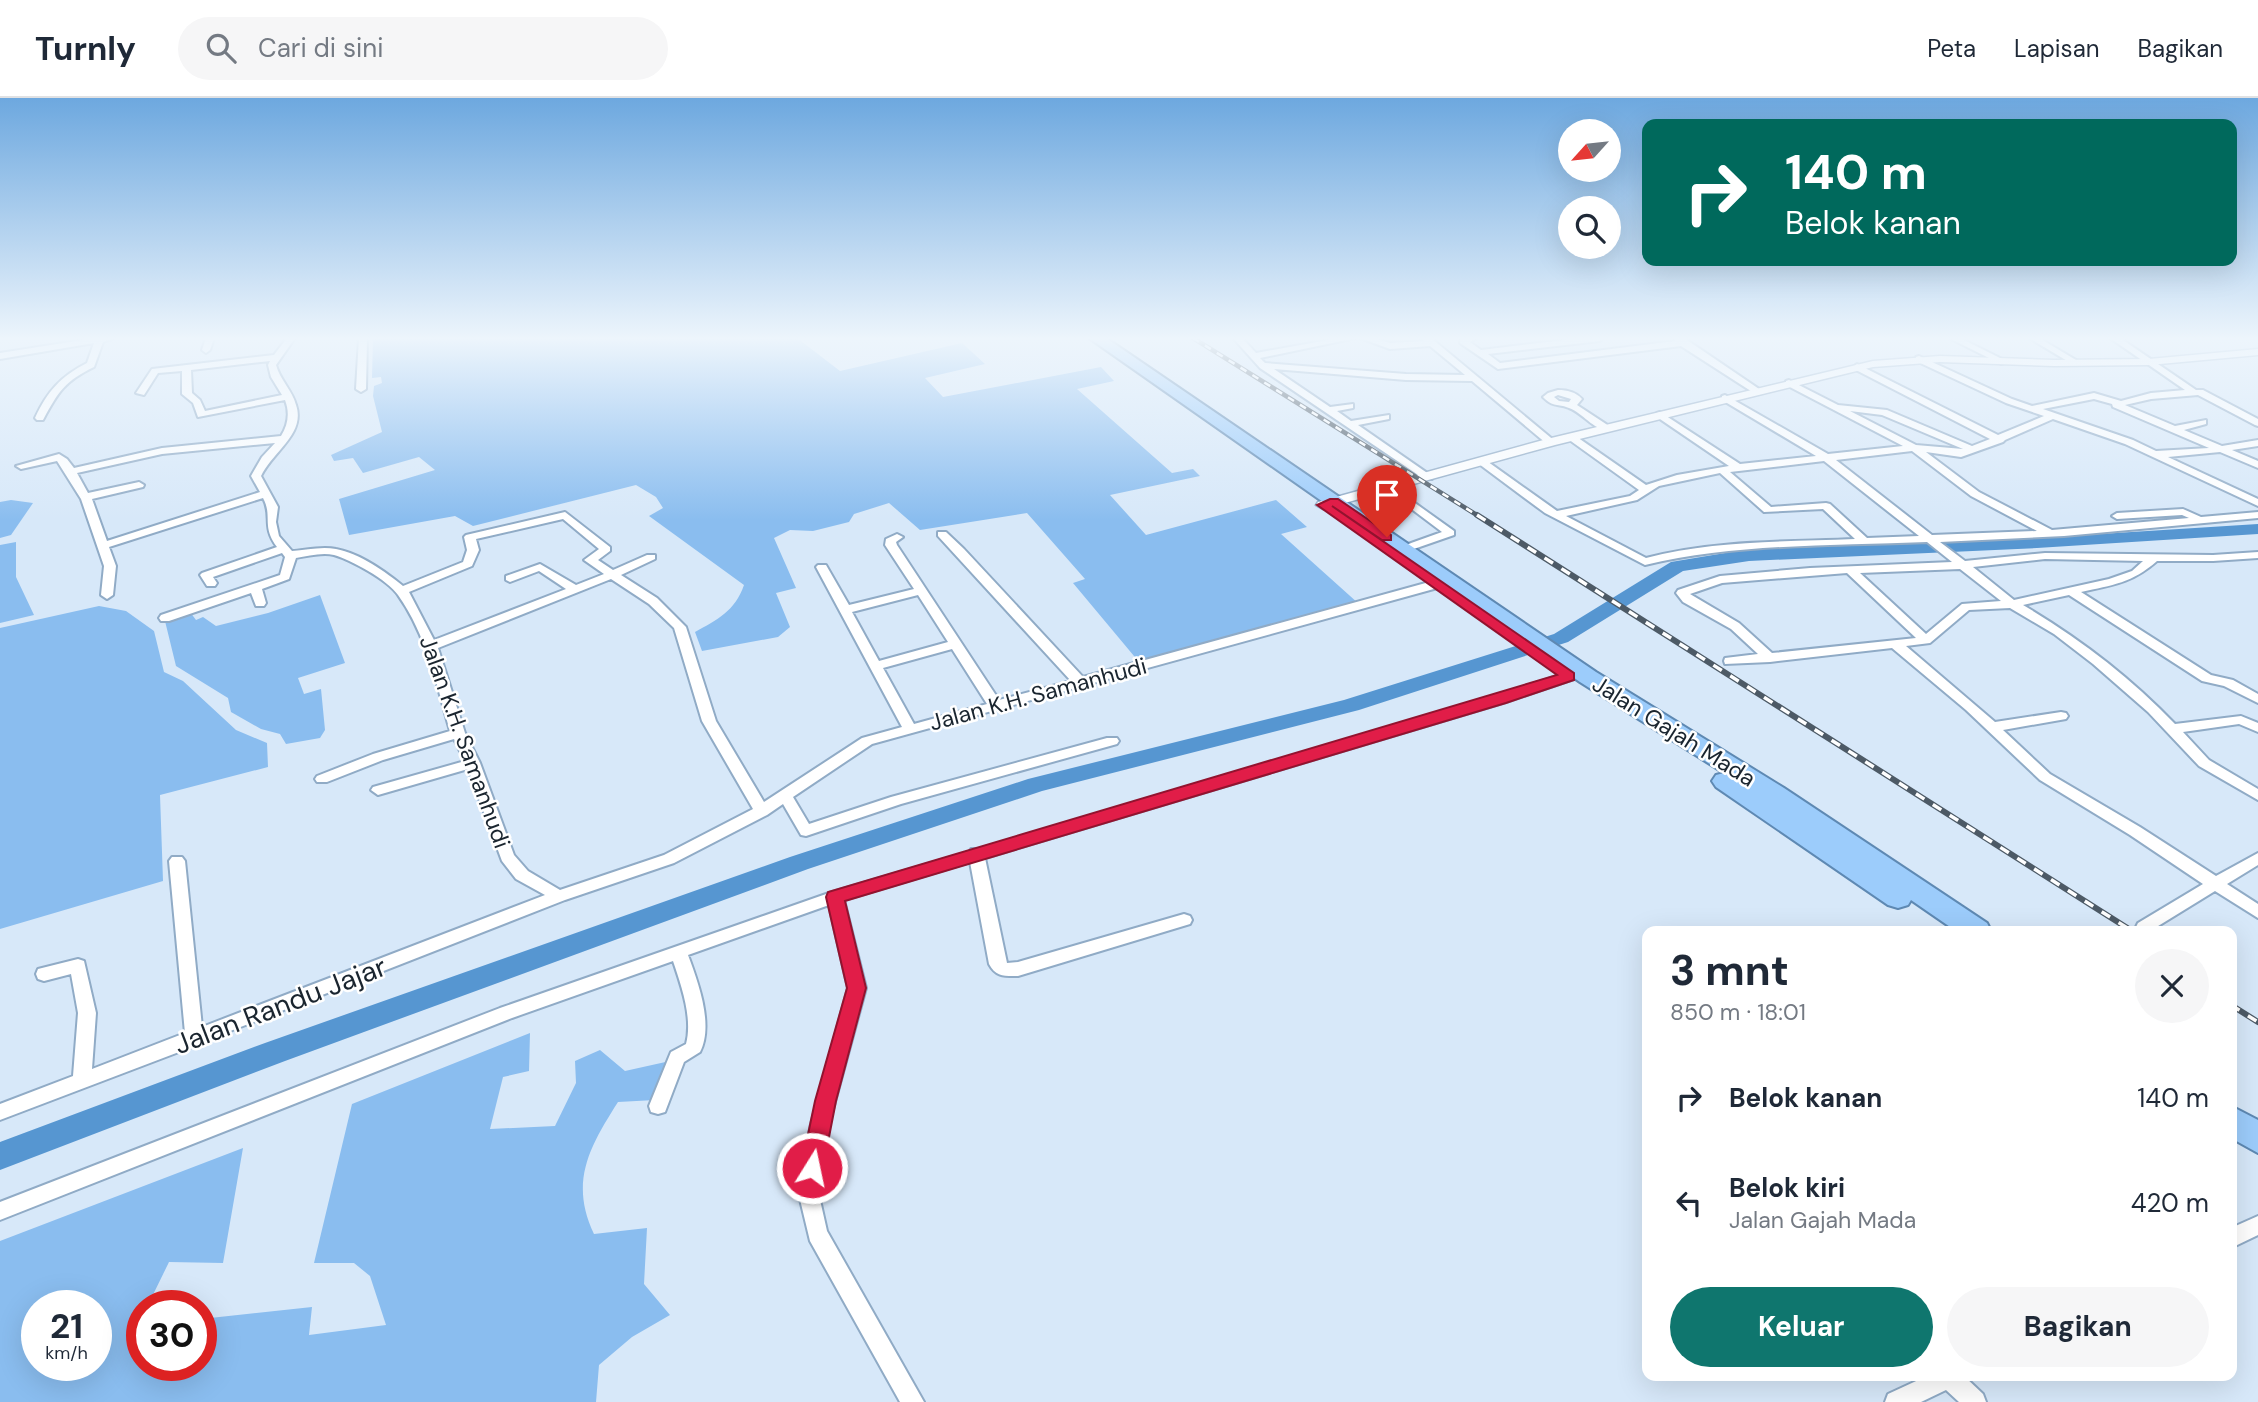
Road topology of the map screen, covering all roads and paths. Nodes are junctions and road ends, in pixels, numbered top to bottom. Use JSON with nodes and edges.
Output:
{"nodes":[{"id":1,"x":51,"y":399,"type":"edge"},
{"id":2,"x":193,"y":399,"type":"edge"},
{"id":3,"x":278,"y":399,"type":"edge"},
{"id":4,"x":288,"y":399,"type":"edge"},
{"id":5,"x":1173,"y":399,"type":"edge"},
{"id":6,"x":1180,"y":399,"type":"edge"},
{"id":7,"x":1312,"y":399,"type":"edge"},
{"id":8,"x":1498,"y":399,"type":"edge"},
{"id":9,"x":1722,"y":399,"type":"edge"},
{"id":10,"x":1726,"y":399,"type":"edge"},
{"id":11,"x":1823,"y":399,"type":"edge"},
{"id":12,"x":1919,"y":399,"type":"edge"},
{"id":13,"x":2008,"y":399,"type":"edge"},
{"id":14,"x":2084,"y":399,"type":"edge"},
{"id":15,"x":2101,"y":399,"type":"edge"},
{"id":16,"x":2152,"y":399,"type":"edge"},
{"id":17,"x":2216,"y":399,"type":"edge"},
{"id":18,"x":2121,"y":404,"type":"junction"},
{"id":19,"x":1571,"y":405,"type":"dead end"},
{"id":20,"x":1350,"y":406,"type":"dead end"},
{"id":21,"x":1840,"y":407,"type":"junction"},
{"id":22,"x":2031,"y":409,"type":"junction"},
{"id":23,"x":1328,"y":410,"type":"junction"},
{"id":24,"x":1660,"y":415,"type":"junction"},
{"id":25,"x":2053,"y":416,"type":"junction"},
{"id":26,"x":1386,"y":417,"type":"dead end"},
{"id":27,"x":40,"y":418,"type":"dead end"},
{"id":28,"x":2203,"y":422,"type":"dead end"},
{"id":29,"x":2258,"y":423,"type":"edge"},
{"id":30,"x":1349,"y":424,"type":"junction"},
{"id":31,"x":1606,"y":428,"type":"junction"},
{"id":32,"x":2173,"y":430,"type":"junction"},
{"id":33,"x":1571,"y":437,"type":"junction"},
{"id":34,"x":285,"y":439,"type":"junction"},
{"id":35,"x":2000,"y":440,"type":"junction"},
{"id":36,"x":1551,"y":442,"type":"junction"},
{"id":37,"x":2258,"y":443,"type":"edge"},
{"id":38,"x":1914,"y":448,"type":"junction"},
{"id":39,"x":2218,"y":449,"type":"junction"},
{"id":40,"x":1973,"y":450,"type":"junction"},
{"id":41,"x":2156,"y":454,"type":"junction"},
{"id":42,"x":1826,"y":457,"type":"junction"},
{"id":43,"x":1480,"y":461,"type":"junction"},
{"id":44,"x":1267,"y":462,"type":"junction"},
{"id":45,"x":2258,"y":465,"type":"edge"},
{"id":46,"x":20,"y":466,"type":"dead end"},
{"id":47,"x":1738,"y":467,"type":"junction"},
{"id":48,"x":72,"y":471,"type":"junction"},
{"id":49,"x":1723,"y":471,"type":"junction"},
{"id":50,"x":1428,"y":477,"type":"junction"},
{"id":51,"x":139,"y":485,"type":"dead end"},
{"id":52,"x":1646,"y":490,"type":"junction"},
{"id":53,"x":265,"y":494,"type":"junction"},
{"id":54,"x":85,"y":496,"type":"junction"},
{"id":55,"x":1401,"y":496,"type":"dead end"},
{"id":56,"x":1580,"y":497,"type":"dead end"},
{"id":57,"x":2258,"y":503,"type":"edge"},
{"id":58,"x":1329,"y":504,"type":"junction"},
{"id":59,"x":1594,"y":507,"type":"junction"},
{"id":60,"x":1769,"y":510,"type":"junction"},
{"id":61,"x":1559,"y":514,"type":"junction"},
{"id":62,"x":2258,"y":515,"type":"edge"},
{"id":63,"x":2117,"y":516,"type":"dead end"},
{"id":64,"x":2200,"y":519,"type":"junction"},
{"id":65,"x":1781,"y":521,"type":"dead end"},
{"id":66,"x":2050,"y":533,"type":"junction"},
{"id":67,"x":942,"y":534,"type":"dead end"},
{"id":68,"x":897,"y":537,"type":"dead end"},
{"id":69,"x":1931,"y":539,"type":"junction"},
{"id":70,"x":1863,"y":540,"type":"junction"},
{"id":71,"x":102,"y":546,"type":"junction"},
{"id":72,"x":1404,"y":549,"type":"junction"},
{"id":73,"x":287,"y":552,"type":"junction"},
{"id":74,"x":2258,"y":555,"type":"edge"},
{"id":75,"x":651,"y":557,"type":"dead end"},
{"id":76,"x":2153,"y":558,"type":"junction"},
{"id":77,"x":1962,"y":565,"type":"junction"},
{"id":78,"x":822,"y":567,"type":"dead end"},
{"id":79,"x":1850,"y":569,"type":"junction"},
{"id":80,"x":614,"y":575,"type":"junction"},
{"id":81,"x":509,"y":579,"type":"dead end"},
{"id":82,"x":211,"y":583,"type":"dead end"},
{"id":83,"x":1437,"y":584,"type":"junction"},
{"id":84,"x":255,"y":587,"type":"junction"},
{"id":85,"x":574,"y":589,"type":"junction"},
{"id":86,"x":2069,"y":590,"type":"junction"},
{"id":87,"x":920,"y":591,"type":"junction"},
{"id":88,"x":402,"y":592,"type":"junction"},
{"id":89,"x":107,"y":595,"type":"dead end"},
{"id":90,"x":260,"y":603,"type":"dead end"},
{"id":91,"x":2012,"y":604,"type":"junction"},
{"id":92,"x":845,"y":610,"type":"junction"},
{"id":93,"x":165,"y":618,"type":"dead end"},
{"id":94,"x":1518,"y":635,"type":"junction"},
{"id":95,"x":1926,"y":640,"type":"junction"},
{"id":96,"x":954,"y":644,"type":"junction"},
{"id":97,"x":1895,"y":645,"type":"junction"},
{"id":98,"x":431,"y":646,"type":"junction"},
{"id":99,"x":1770,"y":658,"type":"junction"},
{"id":100,"x":1730,"y":661,"type":"dead end"},
{"id":101,"x":876,"y":666,"type":"junction"},
{"id":102,"x":1560,"y":666,"type":"junction"},
{"id":103,"x":1080,"y":682,"type":"junction"},
{"id":104,"x":2258,"y":699,"type":"edge"},
{"id":105,"x":995,"y":705,"type":"junction"},
{"id":106,"x":2061,"y":716,"type":"dead end"},
{"id":107,"x":454,"y":720,"type":"junction"},
{"id":108,"x":1992,"y":727,"type":"junction"},
{"id":109,"x":908,"y":728,"type":"junction"},
{"id":110,"x":2258,"y":728,"type":"edge"},
{"id":111,"x":2174,"y":729,"type":"junction"},
{"id":112,"x":1112,"y":741,"type":"dead end"},
{"id":113,"x":473,"y":763,"type":"junction"},
{"id":114,"x":322,"y":779,"type":"dead end"},
{"id":115,"x":377,"y":790,"type":"dead end"},
{"id":116,"x":2258,"y":795,"type":"edge"},
{"id":117,"x":785,"y":796,"type":"junction"},
{"id":118,"x":762,"y":811,"type":"junction"},
{"id":119,"x":976,"y":853,"type":"junction"},
{"id":120,"x":2258,"y":858,"type":"edge"},
{"id":121,"x":177,"y":861,"type":"dead end"},
{"id":122,"x":2212,"y":883,"type":"junction"},
{"id":123,"x":559,"y":896,"type":"junction"},
{"id":124,"x":835,"y":897,"type":"junction"},
{"id":125,"x":2258,"y":912,"type":"edge"},
{"id":126,"x":1184,"y":920,"type":"dead end"},
{"id":127,"x":1941,"y":926,"type":"edge"},
{"id":128,"x":1970,"y":926,"type":"edge"},
{"id":129,"x":2146,"y":926,"type":"edge"},
{"id":130,"x":683,"y":964,"type":"junction"},
{"id":131,"x":44,"y":974,"type":"dead end"},
{"id":132,"x":192,"y":1029,"type":"junction"},
{"id":133,"x":82,"y":1071,"type":"junction"},
{"id":134,"x":658,"y":1106,"type":"dead end"},
{"id":135,"x":2237,"y":1107,"type":"edge"},
{"id":136,"x":0,"y":1112,"type":"edge"},
{"id":137,"x":2258,"y":1121,"type":"edge"},
{"id":138,"x":2237,"y":1124,"type":"edge"},
{"id":139,"x":2258,"y":1138,"type":"edge"},
{"id":140,"x":0,"y":1211,"type":"edge"},
{"id":141,"x":2258,"y":1225,"type":"edge"},
{"id":142,"x":2237,"y":1235,"type":"edge"},
{"id":143,"x":1940,"y":1381,"type":"edge"},
{"id":144,"x":1955,"y":1381,"type":"edge"},
{"id":145,"x":913,"y":1402,"type":"edge"},
{"id":146,"x":1896,"y":1402,"type":"edge"},
{"id":147,"x":1975,"y":1402,"type":"edge"}],
"edges":[{"from":1,"to":27,"type":"street"},
{"from":2,"to":3,"type":"street"},
{"from":4,"to":34,"type":"street"},
{"from":5,"to":44,"type":"highway","name":"Jalan Gajah Mada"},
{"from":6,"to":44,"type":"highway","name":"Jalan Gajah Mada"},
{"from":7,"to":23,"type":"street"},
{"from":8,"to":36,"type":"street"},
{"from":9,"to":24,"type":"street"},
{"from":10,"to":42,"type":"street"},
{"from":11,"to":21,"type":"street"},
{"from":12,"to":35,"type":"street"},
{"from":13,"to":22,"type":"street"},
{"from":14,"to":22,"type":"street"},
{"from":15,"to":18,"type":"street"},
{"from":16,"to":18,"type":"street"},
{"from":17,"to":29,"type":"street"},
{"from":18,"to":32,"type":"street"},
{"from":19,"to":31,"type":"street"},
{"from":20,"to":23,"type":"street"},
{"from":21,"to":38,"type":"street"},
{"from":21,"to":40,"type":"street"},
{"from":22,"to":25,"type":"street"},
{"from":23,"to":30,"type":"street"},
{"from":24,"to":31,"type":"street"},
{"from":24,"to":47,"type":"street"},
{"from":25,"to":35,"type":"street"},
{"from":25,"to":41,"type":"street"},
{"from":26,"to":30,"type":"street"},
{"from":28,"to":32,"type":"street"},
{"from":30,"to":50,"type":"street"},
{"from":31,"to":33,"type":"street"},
{"from":32,"to":39,"type":"street"},
{"from":33,"to":36,"type":"street"},
{"from":33,"to":52,"type":"street"},
{"from":34,"to":48,"type":"street"},
{"from":34,"to":53,"type":"street"},
{"from":35,"to":40,"type":"street"},
{"from":36,"to":43,"type":"street"},
{"from":37,"to":39,"type":"street"},
{"from":38,"to":40,"type":"street"},
{"from":38,"to":42,"type":"street"},
{"from":38,"to":66,"type":"street"},
{"from":39,"to":41,"type":"street"},
{"from":39,"to":45,"type":"street"},
{"from":41,"to":57,"type":"street"},
{"from":42,"to":47,"type":"street"},
{"from":42,"to":69,"type":"street"},
{"from":43,"to":50,"type":"street"},
{"from":43,"to":61,"type":"street"},
{"from":44,"to":58,"type":"highway","name":"Jalan Gajah Mada"},
{"from":46,"to":48,"type":"street"},
{"from":47,"to":49,"type":"street"},
{"from":48,"to":54,"type":"street"},
{"from":49,"to":52,"type":"street"},
{"from":49,"to":60,"type":"street"},
{"from":50,"to":58,"type":"street"},
{"from":51,"to":54,"type":"street"},
{"from":52,"to":59,"type":"street"},
{"from":53,"to":71,"type":"street"},
{"from":53,"to":73,"type":"street"},
{"from":54,"to":71,"type":"street"},
{"from":55,"to":72,"type":"street"},
{"from":56,"to":59,"type":"street"},
{"from":58,"to":72,"type":"highway","name":"Jalan Gajah Mada"},
{"from":58,"to":83,"type":"highway","name":"Jalan Gajah Mada"},
{"from":59,"to":61,"type":"street"},
{"from":60,"to":65,"type":"street"},
{"from":60,"to":70,"type":"street"},
{"from":61,"to":70,"type":"street"},
{"from":62,"to":64,"type":"street"},
{"from":63,"to":64,"type":"street"},
{"from":64,"to":66,"type":"street"},
{"from":66,"to":69,"type":"street"},
{"from":67,"to":103,"type":"street"},
{"from":68,"to":87,"type":"street"},
{"from":69,"to":70,"type":"street"},
{"from":69,"to":77,"type":"street"},
{"from":71,"to":89,"type":"street"},
{"from":72,"to":94,"type":"highway","name":"Jalan Gajah Mada"},
{"from":73,"to":82,"type":"street","name":"Jalan K.H. Samanhudi"},
{"from":73,"to":84,"type":"street"},
{"from":73,"to":88,"type":"street","name":"Jalan K.H. Samanhudi"},
{"from":74,"to":76,"type":"street"},
{"from":75,"to":80,"type":"street"},
{"from":76,"to":77,"type":"street"},
{"from":76,"to":86,"type":"street"},
{"from":77,"to":79,"type":"street"},
{"from":77,"to":91,"type":"street"},
{"from":78,"to":92,"type":"street"},
{"from":79,"to":95,"type":"street"},
{"from":79,"to":99,"type":"street"},
{"from":80,"to":85,"type":"street"},
{"from":80,"to":88,"type":"street"},
{"from":80,"to":118,"type":"street"},
{"from":81,"to":85,"type":"street"},
{"from":83,"to":94,"type":"highway","name":"Jalan Gajah Mada"},
{"from":83,"to":103,"type":"street","name":"Jalan K.H. Samanhudi"},
{"from":84,"to":90,"type":"street"},
{"from":84,"to":93,"type":"street"},
{"from":85,"to":98,"type":"street"},
{"from":86,"to":91,"type":"street"},
{"from":86,"to":104,"type":"street"},
{"from":87,"to":92,"type":"street"},
{"from":87,"to":96,"type":"street"},
{"from":88,"to":98,"type":"street","name":"Jalan K.H. Samanhudi"},
{"from":91,"to":95,"type":"street"},
{"from":91,"to":111,"type":"street"},
{"from":92,"to":101,"type":"street"},
{"from":94,"to":102,"type":"highway","name":"Jalan Gajah Mada"},
{"from":95,"to":97,"type":"street"},
{"from":96,"to":101,"type":"street"},
{"from":96,"to":105,"type":"street"},
{"from":97,"to":99,"type":"street"},
{"from":97,"to":108,"type":"street"},
{"from":98,"to":107,"type":"street","name":"Jalan K.H. Samanhudi"},
{"from":99,"to":100,"type":"street"},
{"from":101,"to":109,"type":"street"},
{"from":102,"to":119,"type":"street"},
{"from":102,"to":127,"type":"highway","name":"Jalan Gajah Mada"},
{"from":102,"to":128,"type":"highway","name":"Jalan Gajah Mada"},
{"from":103,"to":105,"type":"street","name":"Jalan K.H. Samanhudi"},
{"from":105,"to":109,"type":"street","name":"Jalan K.H. Samanhudi"},
{"from":106,"to":108,"type":"street"},
{"from":107,"to":113,"type":"street","name":"Jalan K.H. Samanhudi"},
{"from":107,"to":114,"type":"street"},
{"from":108,"to":122,"type":"street"},
{"from":109,"to":117,"type":"street","name":"Jalan K.H. Samanhudi"},
{"from":110,"to":111,"type":"street"},
{"from":111,"to":116,"type":"street"},
{"from":112,"to":117,"type":"street"},
{"from":113,"to":115,"type":"street"},
{"from":113,"to":123,"type":"street","name":"Jalan K.H. Samanhudi"},
{"from":117,"to":118,"type":"street","name":"Jalan K.H. Samanhudi"},
{"from":118,"to":123,"type":"street","name":"Jalan K.H. Samanhudi"},
{"from":119,"to":124,"type":"street"},
{"from":119,"to":126,"type":"street"},
{"from":120,"to":122,"type":"street"},
{"from":121,"to":132,"type":"street"},
{"from":122,"to":125,"type":"street"},
{"from":122,"to":129,"type":"street"},
{"from":123,"to":132,"type":"street","name":"Jalan Randu Jajar"},
{"from":124,"to":130,"type":"street"},
{"from":124,"to":145,"type":"street"},
{"from":130,"to":134,"type":"street"},
{"from":130,"to":140,"type":"street"},
{"from":131,"to":133,"type":"street"},
{"from":132,"to":133,"type":"street","name":"Jalan Randu Jajar"},
{"from":133,"to":136,"type":"street","name":"Jalan Randu Jajar"},
{"from":135,"to":137,"type":"highway"},
{"from":138,"to":139,"type":"highway"},
{"from":141,"to":142,"type":"street"},
{"from":143,"to":146,"type":"street"},
{"from":144,"to":147,"type":"street"}]}
